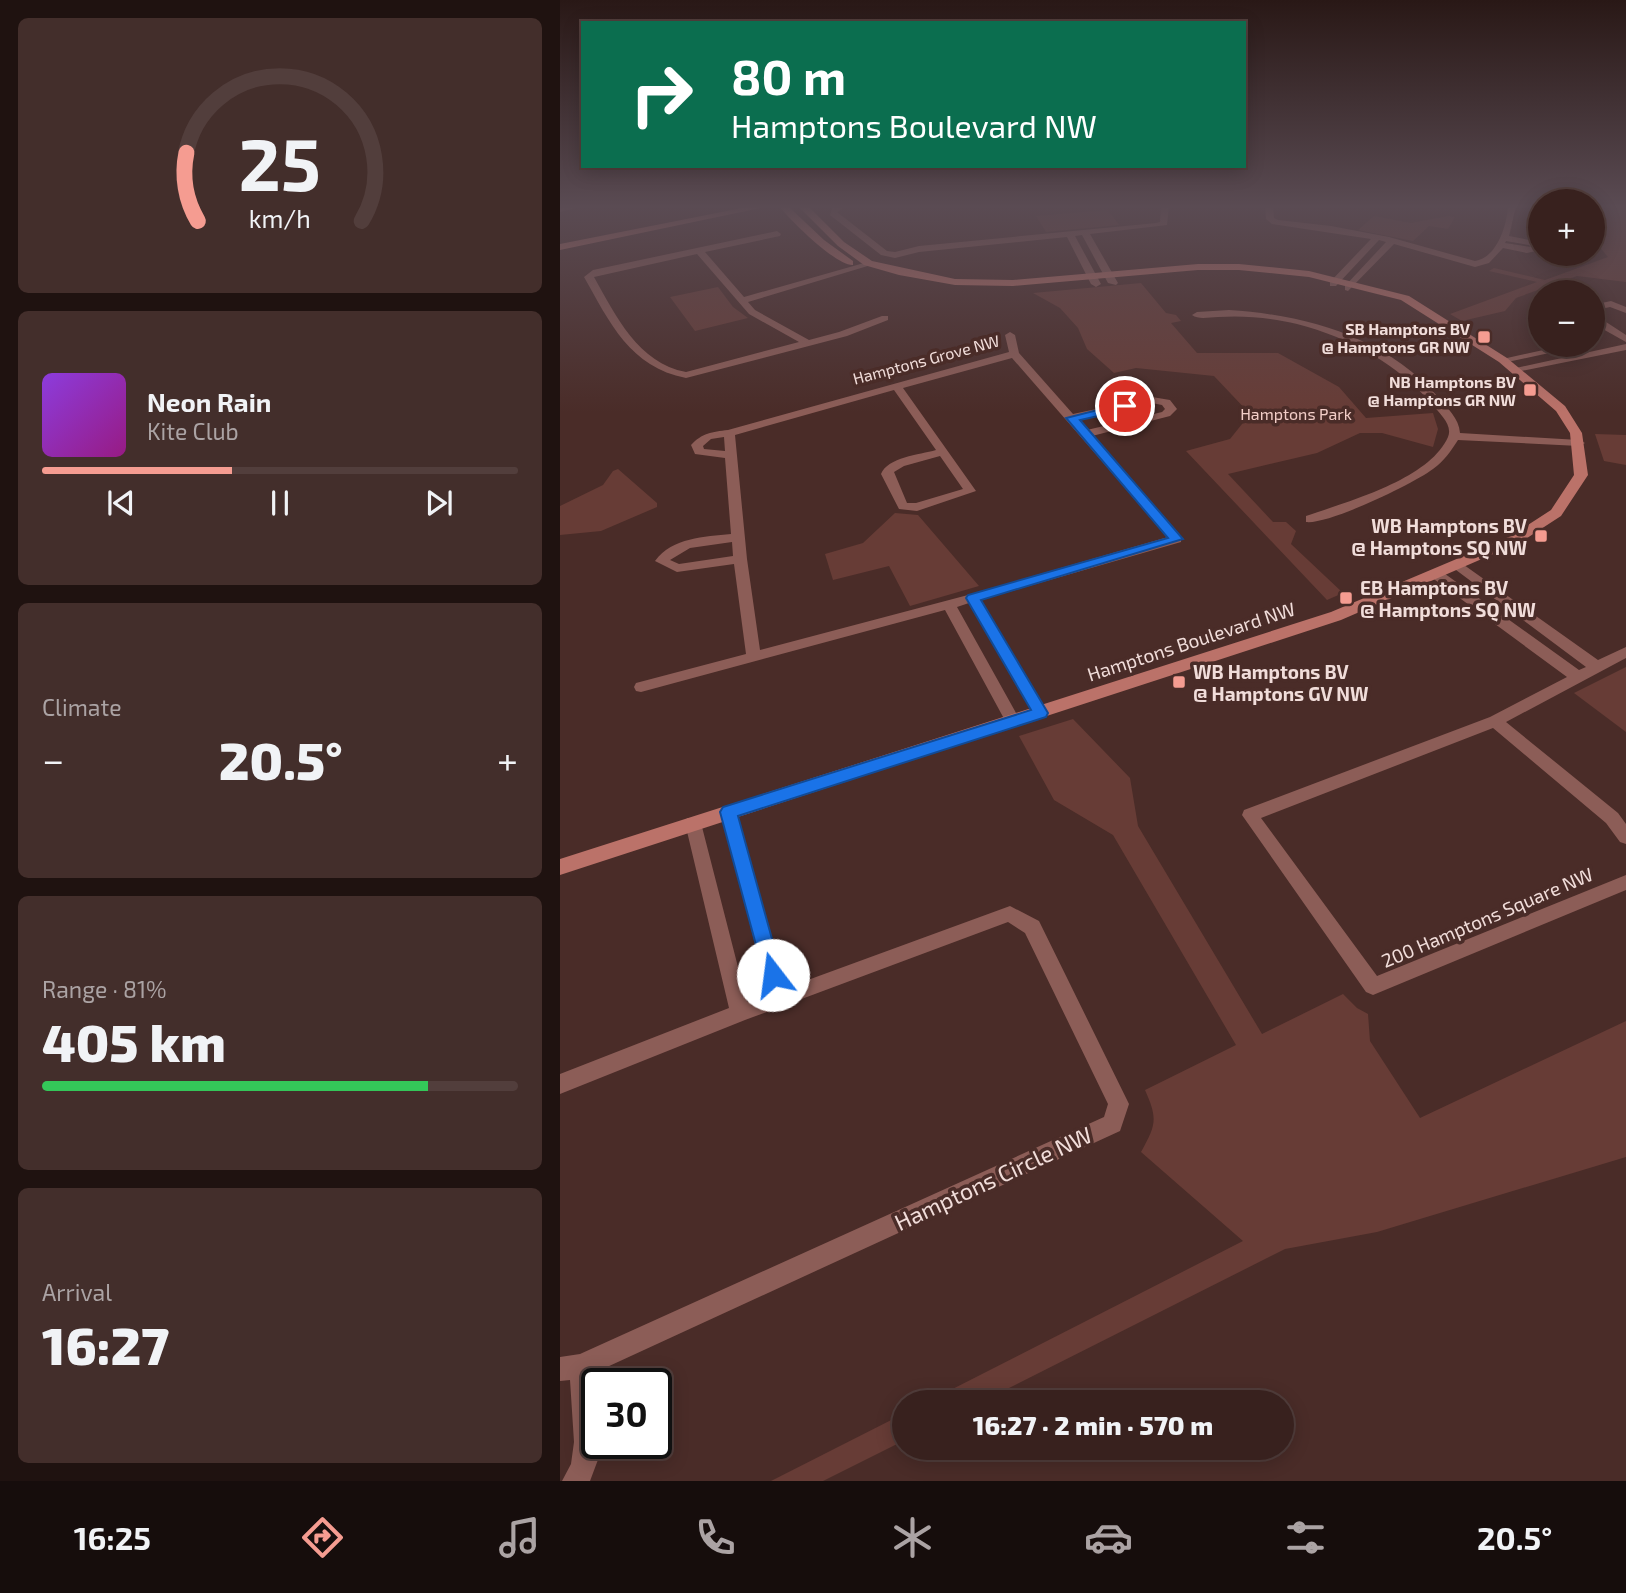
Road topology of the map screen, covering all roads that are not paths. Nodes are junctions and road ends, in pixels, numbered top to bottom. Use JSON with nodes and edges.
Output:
{"nodes":[{"id":1,"x":591,"y":275,"type":"edge"},
{"id":2,"x":720,"y":275,"type":"edge"},
{"id":3,"x":816,"y":275,"type":"edge"},
{"id":4,"x":882,"y":275,"type":"edge"},
{"id":5,"x":1092,"y":275,"type":"edge"},
{"id":6,"x":1109,"y":275,"type":"edge"},
{"id":7,"x":1189,"y":275,"type":"edge"},
{"id":8,"x":1269,"y":275,"type":"edge"},
{"id":9,"x":1341,"y":275,"type":"edge"},
{"id":10,"x":1360,"y":275,"type":"edge"},
{"id":11,"x":1111,"y":279,"type":"junction"},
{"id":12,"x":1095,"y":280,"type":"junction"},
{"id":13,"x":1335,"y":281,"type":"junction"},
{"id":14,"x":1351,"y":285,"type":"junction"},
{"id":15,"x":739,"y":297,"type":"junction"},
{"id":16,"x":1605,"y":305,"type":"edge"},
{"id":17,"x":1626,"y":312,"type":"edge"},
{"id":18,"x":1197,"y":315,"type":"dead end"},
{"id":19,"x":885,"y":318,"type":"dead end"},
{"id":20,"x":1605,"y":318,"type":"edge"},
{"id":21,"x":1605,"y":327,"type":"edge"},
{"id":22,"x":1010,"y":335,"type":"dead end"},
{"id":23,"x":1625,"y":341,"type":"edge"},
{"id":24,"x":1605,"y":342,"type":"edge"},
{"id":25,"x":807,"y":343,"type":"junction"},
{"id":26,"x":1014,"y":354,"type":"junction"},
{"id":27,"x":1538,"y":357,"type":"edge"},
{"id":28,"x":1510,"y":365,"type":"junction"},
{"id":29,"x":896,"y":385,"type":"junction"},
{"id":30,"x":1072,"y":418,"type":"junction"},
{"id":31,"x":1454,"y":431,"type":"junction"},
{"id":32,"x":729,"y":433,"type":"junction"},
{"id":33,"x":1085,"y":433,"type":"junction"},
{"id":34,"x":1578,"y":438,"type":"junction"},
{"id":35,"x":943,"y":452,"type":"junction"},
{"id":36,"x":730,"y":456,"type":"junction"},
{"id":37,"x":1310,"y":519,"type":"dead end"},
{"id":38,"x":739,"y":537,"type":"junction"},
{"id":39,"x":740,"y":559,"type":"junction"},
{"id":40,"x":1457,"y":564,"type":"junction"},
{"id":41,"x":1436,"y":574,"type":"junction"},
{"id":42,"x":973,"y":598,"type":"junction"},
{"id":43,"x":949,"y":604,"type":"junction"},
{"id":44,"x":1626,"y":652,"type":"edge"},
{"id":45,"x":754,"y":658,"type":"junction"},
{"id":46,"x":1597,"y":667,"type":"junction"},
{"id":47,"x":1578,"y":677,"type":"junction"},
{"id":48,"x":641,"y":687,"type":"dead end"},
{"id":49,"x":1040,"y":713,"type":"junction"},
{"id":50,"x":1494,"y":721,"type":"junction"},
{"id":51,"x":1013,"y":722,"type":"junction"},
{"id":52,"x":729,"y":812,"type":"junction"},
{"id":53,"x":693,"y":824,"type":"junction"},
{"id":54,"x":1626,"y":837,"type":"edge"},
{"id":55,"x":560,"y":867,"type":"edge"},
{"id":56,"x":1626,"y":882,"type":"edge"},
{"id":57,"x":779,"y":999,"type":"junction"},
{"id":58,"x":740,"y":1013,"type":"junction"},
{"id":59,"x":560,"y":1084,"type":"edge"},
{"id":60,"x":571,"y":1367,"type":"edge"},
{"id":61,"x":575,"y":1481,"type":"edge"}],
"edges":[{"from":1,"to":25,"type":"street"},
{"from":2,"to":15,"type":"street"},
{"from":3,"to":15,"type":"street"},
{"from":4,"to":12,"type":"street"},
{"from":5,"to":12,"type":"street"},
{"from":6,"to":11,"type":"street"},
{"from":7,"to":11,"type":"street"},
{"from":8,"to":13,"type":"street"},
{"from":9,"to":13,"type":"street"},
{"from":10,"to":14,"type":"street"},
{"from":11,"to":12,"type":"street"},
{"from":13,"to":14,"type":"street"},
{"from":14,"to":28,"type":"street"},
{"from":15,"to":25,"type":"street"},
{"from":16,"to":17,"type":"street"},
{"from":17,"to":20,"type":"street"},
{"from":18,"to":31,"type":"street"},
{"from":19,"to":25,"type":"street"},
{"from":21,"to":23,"type":"street"},
{"from":22,"to":26,"type":"street"},
{"from":23,"to":24,"type":"street"},
{"from":23,"to":28,"type":"street"},
{"from":26,"to":29,"type":"street","name":"Hamptons Grove NW"},
{"from":26,"to":30,"type":"street","name":"Hamptons Grove NW"},
{"from":27,"to":28,"type":"street"},
{"from":28,"to":34,"type":"street"},
{"from":29,"to":32,"type":"street","name":"Hamptons Grove NW"},
{"from":29,"to":35,"type":"street"},
{"from":30,"to":33,"type":"street","name":"Hamptons Grove NW"},
{"from":30,"to":33,"type":"street"},
{"from":31,"to":34,"type":"street"},
{"from":31,"to":37,"type":"street"},
{"from":32,"to":36,"type":"street"},
{"from":32,"to":36,"type":"street","name":"Hamptons Grove NW"},
{"from":33,"to":42,"type":"street","name":"Hamptons Grove NW"},
{"from":34,"to":40,"type":"street","name":"Hamptons Boulevard NW"},
{"from":35,"to":35,"type":"street"},
{"from":36,"to":38,"type":"street"},
{"from":38,"to":39,"type":"street"},
{"from":38,"to":39,"type":"street"},
{"from":39,"to":45,"type":"street"},
{"from":40,"to":41,"type":"street","name":"Hamptons Boulevard NW"},
{"from":40,"to":46,"type":"street"},
{"from":41,"to":47,"type":"street"},
{"from":41,"to":49,"type":"street","name":"Hamptons Boulevard NW"},
{"from":42,"to":43,"type":"street","name":"Hamptons Grove NW"},
{"from":42,"to":49,"type":"street"},
{"from":43,"to":45,"type":"street","name":"Hamptons Grove NW"},
{"from":43,"to":51,"type":"street"},
{"from":44,"to":46,"type":"street","name":"200 Hamptons Square NW"},
{"from":45,"to":48,"type":"street","name":"Hamptons Grove NW"},
{"from":46,"to":47,"type":"street","name":"200 Hamptons Square NW"},
{"from":47,"to":50,"type":"street","name":"200 Hamptons Square NW"},
{"from":49,"to":51,"type":"street","name":"Hamptons Boulevard NW"},
{"from":50,"to":54,"type":"street"},
{"from":50,"to":56,"type":"street","name":"200 Hamptons Square NW"},
{"from":51,"to":52,"type":"street","name":"Hamptons Boulevard NW"},
{"from":52,"to":53,"type":"street","name":"Hamptons Boulevard NW"},
{"from":52,"to":57,"type":"street"},
{"from":53,"to":55,"type":"street","name":"Hamptons Boulevard NW"},
{"from":53,"to":58,"type":"street"},
{"from":57,"to":58,"type":"street","name":"Hamptons Circle NW"},
{"from":57,"to":60,"type":"street","name":"Hamptons Circle NW"},
{"from":58,"to":59,"type":"street","name":"Hamptons Circle NW"},
{"from":60,"to":61,"type":"street","name":"Hamptons Circle NW"}]}
